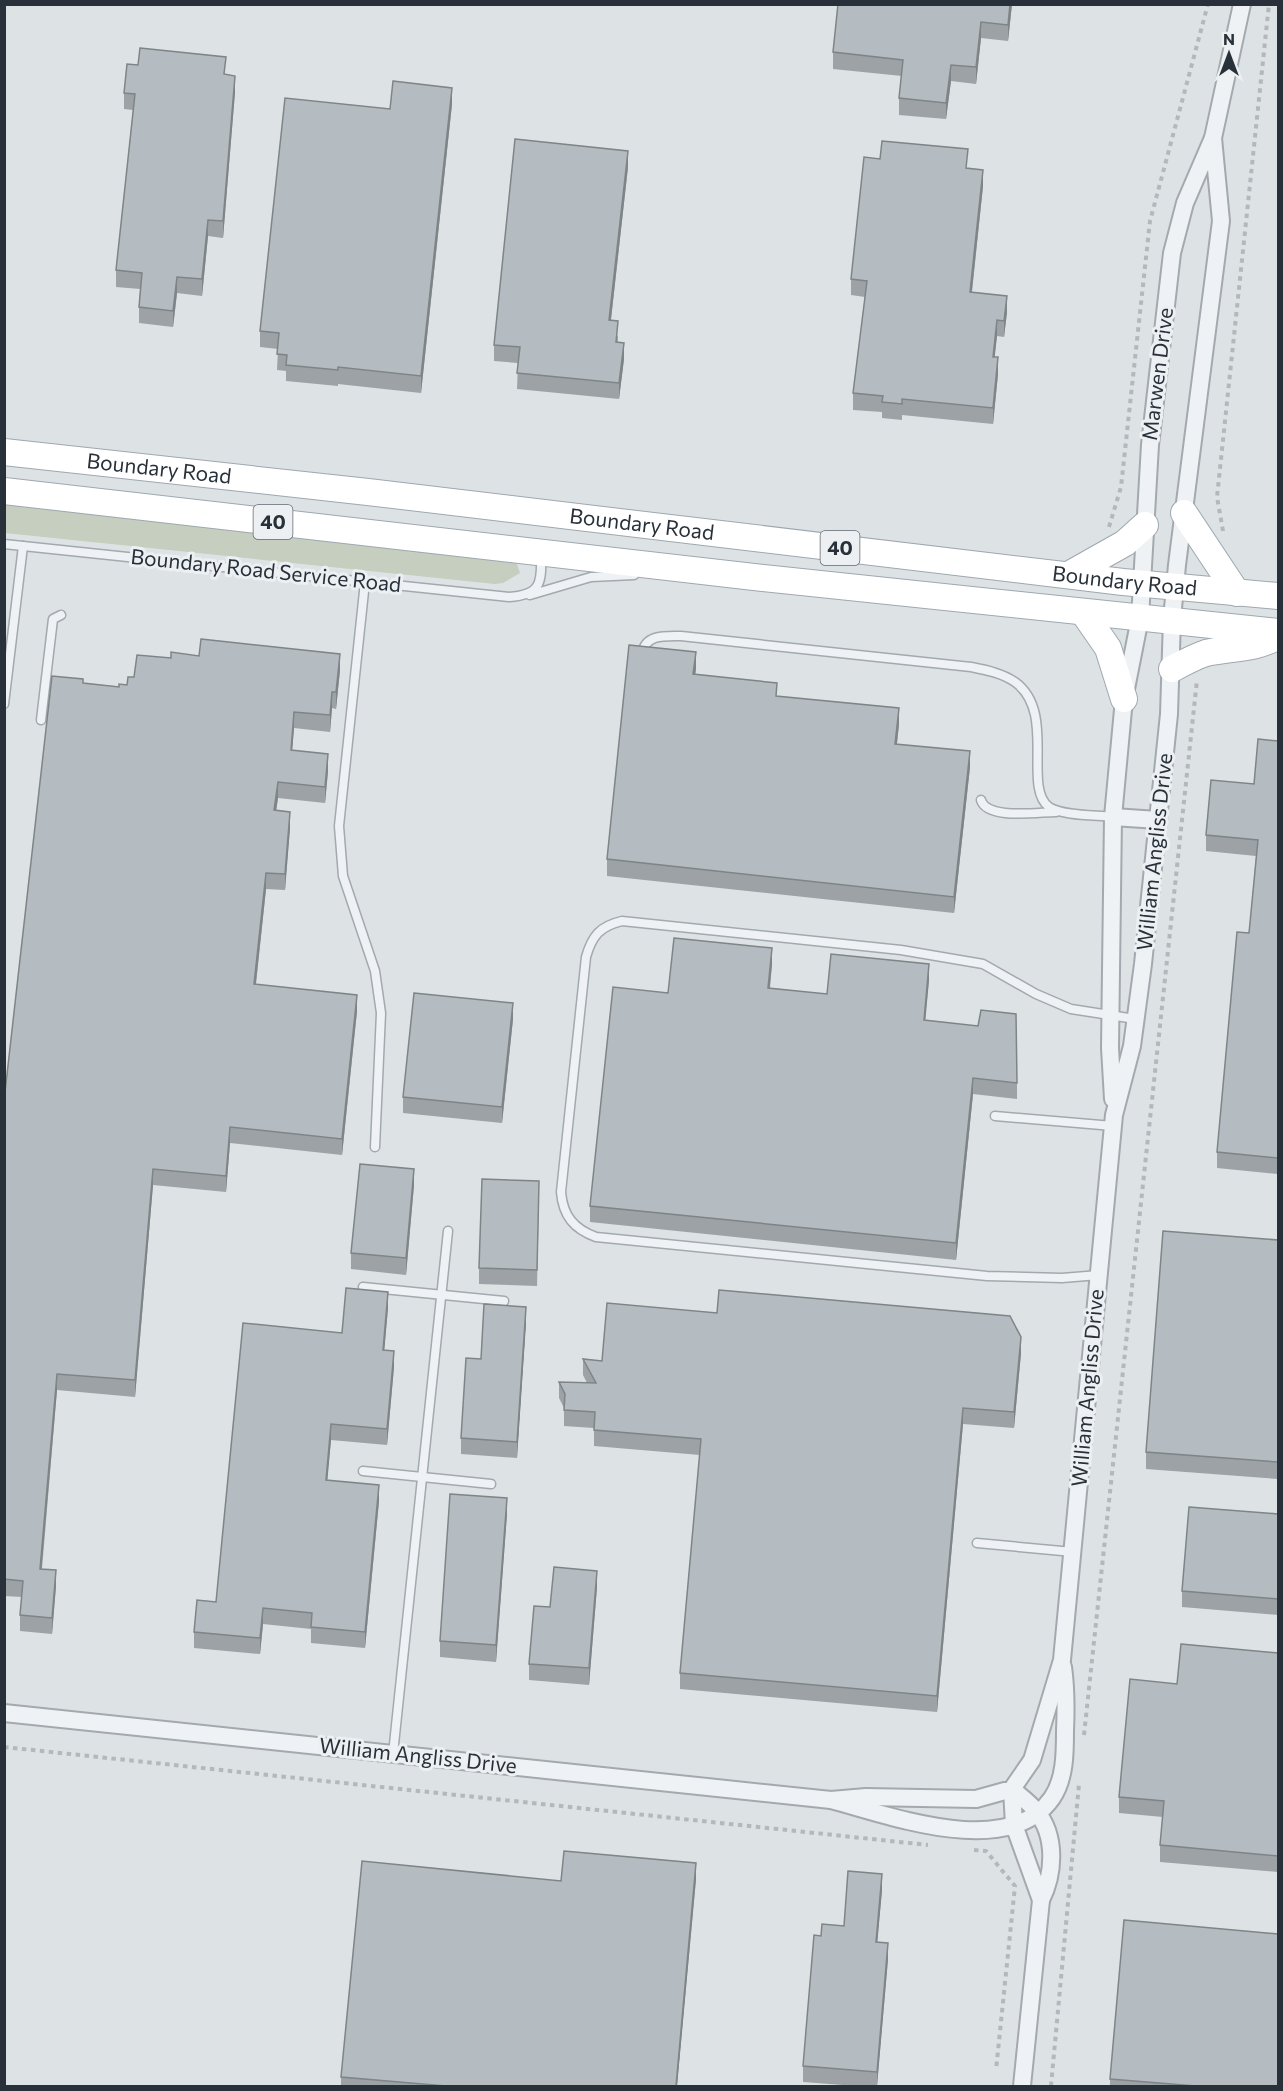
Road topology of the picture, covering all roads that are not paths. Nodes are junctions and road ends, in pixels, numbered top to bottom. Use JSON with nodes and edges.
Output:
{"nodes":[{"id":1,"x":1242,"y":4,"type":"edge"},
{"id":2,"x":1213,"y":138,"type":"junction"},
{"id":3,"x":4,"y":452,"type":"edge"},
{"id":4,"x":4,"y":491,"type":"edge"},
{"id":5,"x":538,"y":513,"type":"junction"},
{"id":6,"x":1184,"y":513,"type":"junction"},
{"id":7,"x":1144,"y":525,"type":"junction"},
{"id":8,"x":4,"y":544,"type":"edge"},
{"id":9,"x":23,"y":546,"type":"junction"},
{"id":10,"x":541,"y":553,"type":"junction"},
{"id":11,"x":1070,"y":574,"type":"junction"},
{"id":12,"x":642,"y":575,"type":"dead end"},
{"id":13,"x":763,"y":578,"type":"junction"},
{"id":14,"x":365,"y":582,"type":"junction"},
{"id":15,"x":711,"y":583,"type":"dead end"},
{"id":16,"x":1142,"y":584,"type":"junction"},
{"id":17,"x":1175,"y":587,"type":"junction"},
{"id":18,"x":1237,"y":592,"type":"junction"},
{"id":19,"x":528,"y":596,"type":"junction"},
{"id":20,"x":1278,"y":596,"type":"edge"},
{"id":21,"x":1083,"y":612,"type":"junction"},
{"id":22,"x":61,"y":615,"type":"dead end"},
{"id":23,"x":1140,"y":618,"type":"junction"},
{"id":24,"x":4,"y":620,"type":"edge"},
{"id":25,"x":1172,"y":620,"type":"junction"},
{"id":26,"x":15,"y":621,"type":"junction"},
{"id":27,"x":1278,"y":634,"type":"edge"},
{"id":28,"x":642,"y":654,"type":"edge"},
{"id":29,"x":1172,"y":669,"type":"junction"},
{"id":30,"x":1124,"y":699,"type":"junction"},
{"id":31,"x":4,"y":704,"type":"edge"},
{"id":32,"x":41,"y":720,"type":"dead end"},
{"id":33,"x":981,"y":800,"type":"dead end"},
{"id":34,"x":1060,"y":812,"type":"junction"},
{"id":35,"x":1113,"y":817,"type":"junction"},
{"id":36,"x":1158,"y":820,"type":"junction"},
{"id":37,"x":1111,"y":1016,"type":"junction"},
{"id":38,"x":1136,"y":1019,"type":"junction"},
{"id":39,"x":995,"y":1116,"type":"dead end"},
{"id":40,"x":1114,"y":1120,"type":"junction"},
{"id":41,"x":375,"y":1147,"type":"dead end"},
{"id":42,"x":448,"y":1231,"type":"dead end"},
{"id":43,"x":1099,"y":1275,"type":"junction"},
{"id":44,"x":363,"y":1287,"type":"edge"},
{"id":45,"x":441,"y":1295,"type":"junction"},
{"id":46,"x":504,"y":1301,"type":"dead end"},
{"id":47,"x":363,"y":1471,"type":"dead end"},
{"id":48,"x":422,"y":1477,"type":"junction"},
{"id":49,"x":491,"y":1484,"type":"dead end"},
{"id":50,"x":977,"y":1543,"type":"dead end"},
{"id":51,"x":1073,"y":1552,"type":"junction"},
{"id":52,"x":1062,"y":1660,"type":"junction"},
{"id":53,"x":4,"y":1713,"type":"edge"},
{"id":54,"x":393,"y":1754,"type":"junction"},
{"id":55,"x":1012,"y":1789,"type":"junction"},
{"id":56,"x":831,"y":1800,"type":"junction"},
{"id":57,"x":1037,"y":1812,"type":"junction"},
{"id":58,"x":1014,"y":1825,"type":"junction"},
{"id":59,"x":1041,"y":1900,"type":"junction"},
{"id":60,"x":1022,"y":2086,"type":"edge"}],
"edges":[{"from":1,"to":2,"type":"street","name":"Marwen Drive"},
{"from":2,"to":6,"type":"street","name":"Marwen Drive"},
{"from":2,"to":7,"type":"street","name":"Marwen Drive"},
{"from":3,"to":5,"type":"main road","name":"Boundary Road","number":"40"},
{"from":4,"to":10,"type":"main road","name":"Boundary Road","number":"40"},
{"from":5,"to":10,"type":"main road"},
{"from":5,"to":11,"type":"main road","name":"Boundary Road","number":"40"},
{"from":6,"to":17,"type":"street","name":"Marwen Drive"},
{"from":6,"to":18,"type":"main road"},
{"from":7,"to":11,"type":"main road"},
{"from":7,"to":16,"type":"street","name":"Marwen Drive"},
{"from":8,"to":9,"type":"lane","name":"Boundary Road Service Road"},
{"from":9,"to":14,"type":"lane","name":"Boundary Road Service Road"},
{"from":9,"to":26,"type":"lane"},
{"from":10,"to":13,"type":"main road","name":"Boundary Road","number":"40"},
{"from":10,"to":19,"type":"lane"},
{"from":11,"to":16,"type":"main road","name":"Boundary Road","number":"40"},
{"from":12,"to":19,"type":"lane","name":"Boundary Road Service Road"},
{"from":13,"to":15,"type":"lane"},
{"from":13,"to":21,"type":"main road","name":"Boundary Road","number":"40"},
{"from":14,"to":19,"type":"lane","name":"Boundary Road Service Road"},
{"from":14,"to":41,"type":"lane"},
{"from":16,"to":17,"type":"main road","name":"Boundary Road","number":"40"},
{"from":16,"to":23,"type":"street","name":"Marwen Drive"},
{"from":17,"to":18,"type":"main road","name":"Boundary Road","number":"40"},
{"from":17,"to":25,"type":"street","name":"William Angliss Drive"},
{"from":18,"to":20,"type":"main road","name":"Boundary Road","number":"40"},
{"from":21,"to":23,"type":"main road","name":"Boundary Road","number":"40"},
{"from":21,"to":30,"type":"main road"},
{"from":22,"to":32,"type":"lane"},
{"from":23,"to":25,"type":"main road","name":"Boundary Road","number":"40"},
{"from":23,"to":30,"type":"street","name":"William Angliss Drive"},
{"from":24,"to":26,"type":"lane"},
{"from":25,"to":27,"type":"main road","name":"Boundary Road","number":"40"},
{"from":25,"to":29,"type":"street","name":"William Angliss Drive"},
{"from":26,"to":31,"type":"lane"},
{"from":27,"to":29,"type":"main road"},
{"from":28,"to":34,"type":"lane"},
{"from":29,"to":36,"type":"street","name":"William Angliss Drive"},
{"from":30,"to":35,"type":"street","name":"William Angliss Drive"},
{"from":33,"to":34,"type":"lane"},
{"from":34,"to":35,"type":"lane"},
{"from":35,"to":36,"type":"street"},
{"from":35,"to":37,"type":"street","name":"William Angliss Drive"},
{"from":36,"to":38,"type":"street","name":"William Angliss Drive"},
{"from":37,"to":38,"type":"lane"},
{"from":37,"to":40,"type":"street","name":"William Angliss Drive"},
{"from":37,"to":43,"type":"lane"},
{"from":38,"to":40,"type":"street","name":"William Angliss Drive"},
{"from":39,"to":40,"type":"lane"},
{"from":40,"to":43,"type":"street","name":"William Angliss Drive"},
{"from":42,"to":45,"type":"lane"},
{"from":43,"to":51,"type":"street","name":"William Angliss Drive"},
{"from":44,"to":45,"type":"lane"},
{"from":45,"to":46,"type":"lane"},
{"from":45,"to":48,"type":"lane"},
{"from":47,"to":48,"type":"lane"},
{"from":48,"to":49,"type":"lane"},
{"from":48,"to":54,"type":"lane"},
{"from":50,"to":51,"type":"lane"},
{"from":51,"to":52,"type":"street","name":"William Angliss Drive"},
{"from":52,"to":55,"type":"street","name":"William Angliss Drive"},
{"from":52,"to":57,"type":"street","name":"William Angliss Drive"},
{"from":53,"to":54,"type":"street","name":"William Angliss Drive"},
{"from":54,"to":56,"type":"street","name":"William Angliss Drive"},
{"from":55,"to":56,"type":"street","name":"William Angliss Drive"},
{"from":55,"to":57,"type":"street"},
{"from":55,"to":58,"type":"street"},
{"from":56,"to":58,"type":"street","name":"William Angliss Drive"},
{"from":57,"to":58,"type":"street","name":"William Angliss Drive"},
{"from":57,"to":59,"type":"street"},
{"from":58,"to":59,"type":"street"},
{"from":59,"to":60,"type":"street"}]}
